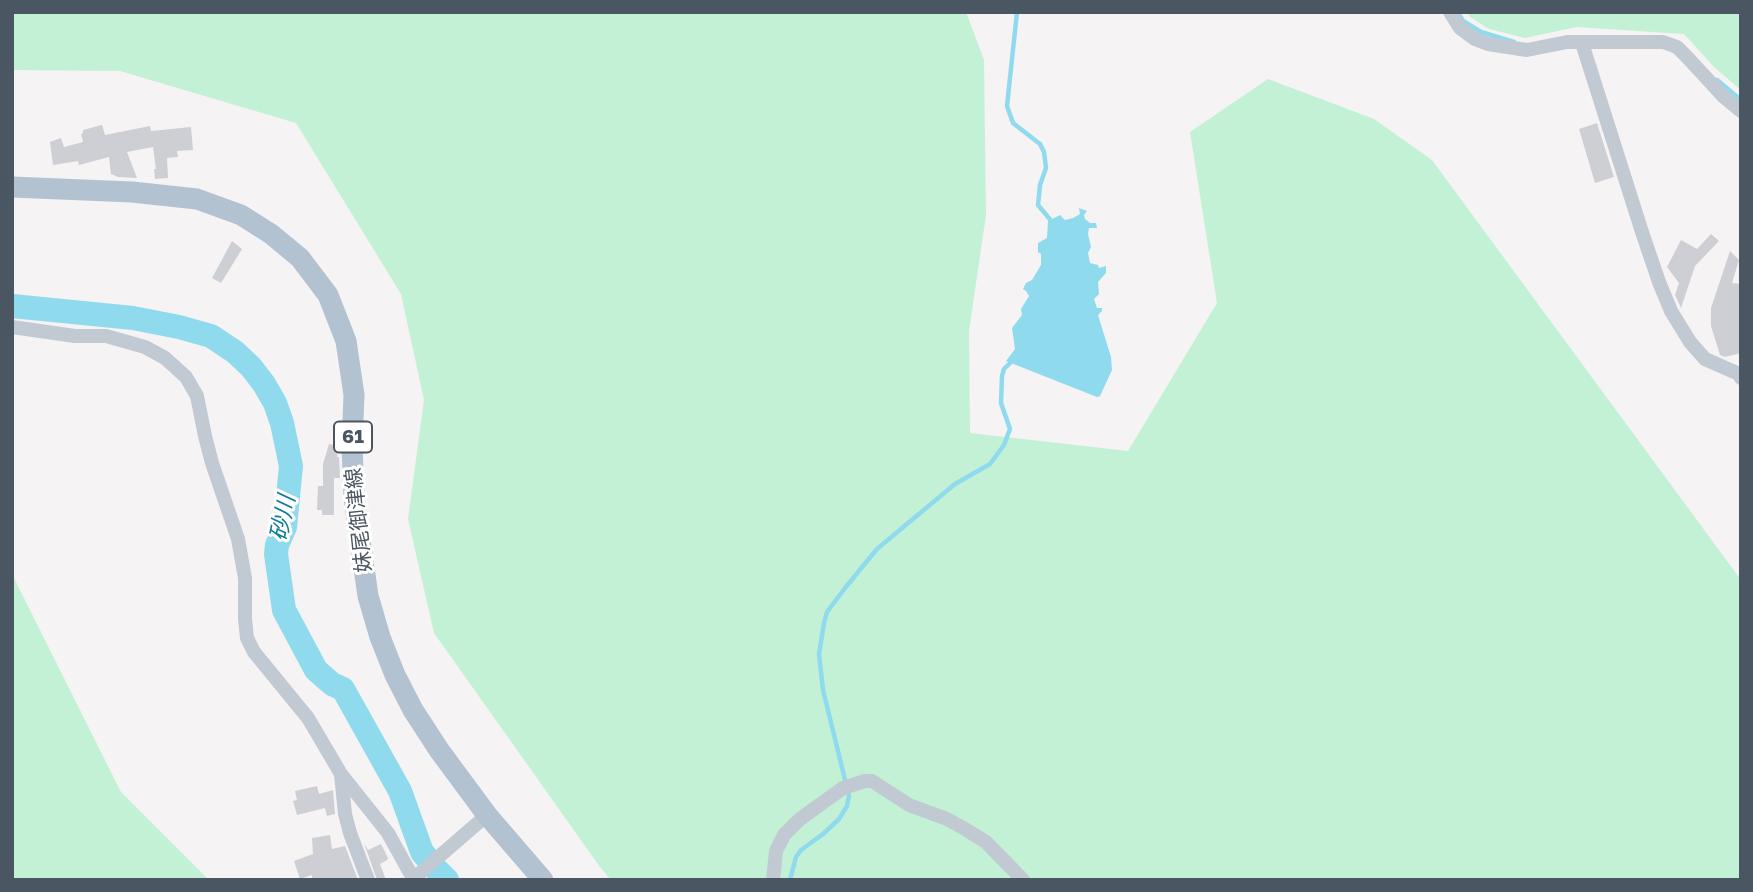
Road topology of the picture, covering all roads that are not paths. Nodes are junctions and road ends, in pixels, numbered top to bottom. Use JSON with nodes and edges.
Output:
{"nodes":[{"id":1,"x":1450,"y":12,"type":"edge"},
{"id":2,"x":1582,"y":43,"type":"junction"},
{"id":3,"x":1741,"y":111,"type":"edge"},
{"id":4,"x":12,"y":187,"type":"edge"},
{"id":5,"x":12,"y":327,"type":"edge"},
{"id":6,"x":1741,"y":378,"type":"edge"},
{"id":7,"x":341,"y":774,"type":"junction"},
{"id":8,"x":487,"y":815,"type":"junction"},
{"id":9,"x":414,"y":878,"type":"edge"},
{"id":10,"x":368,"y":880,"type":"edge"},
{"id":11,"x":543,"y":880,"type":"edge"},
{"id":12,"x":773,"y":880,"type":"edge"},
{"id":13,"x":1023,"y":880,"type":"edge"}],
"edges":[{"from":1,"to":2,"type":"street"},
{"from":2,"to":3,"type":"street"},
{"from":2,"to":6,"type":"street"},
{"from":4,"to":8,"type":"main road","name":"妹尾御津線","number":"61"},
{"from":5,"to":7,"type":"street"},
{"from":7,"to":9,"type":"street"},
{"from":7,"to":10,"type":"street"},
{"from":8,"to":9,"type":"street"},
{"from":8,"to":11,"type":"main road","name":"妹尾御津線","number":"61"},
{"from":12,"to":13,"type":"street"}]}
